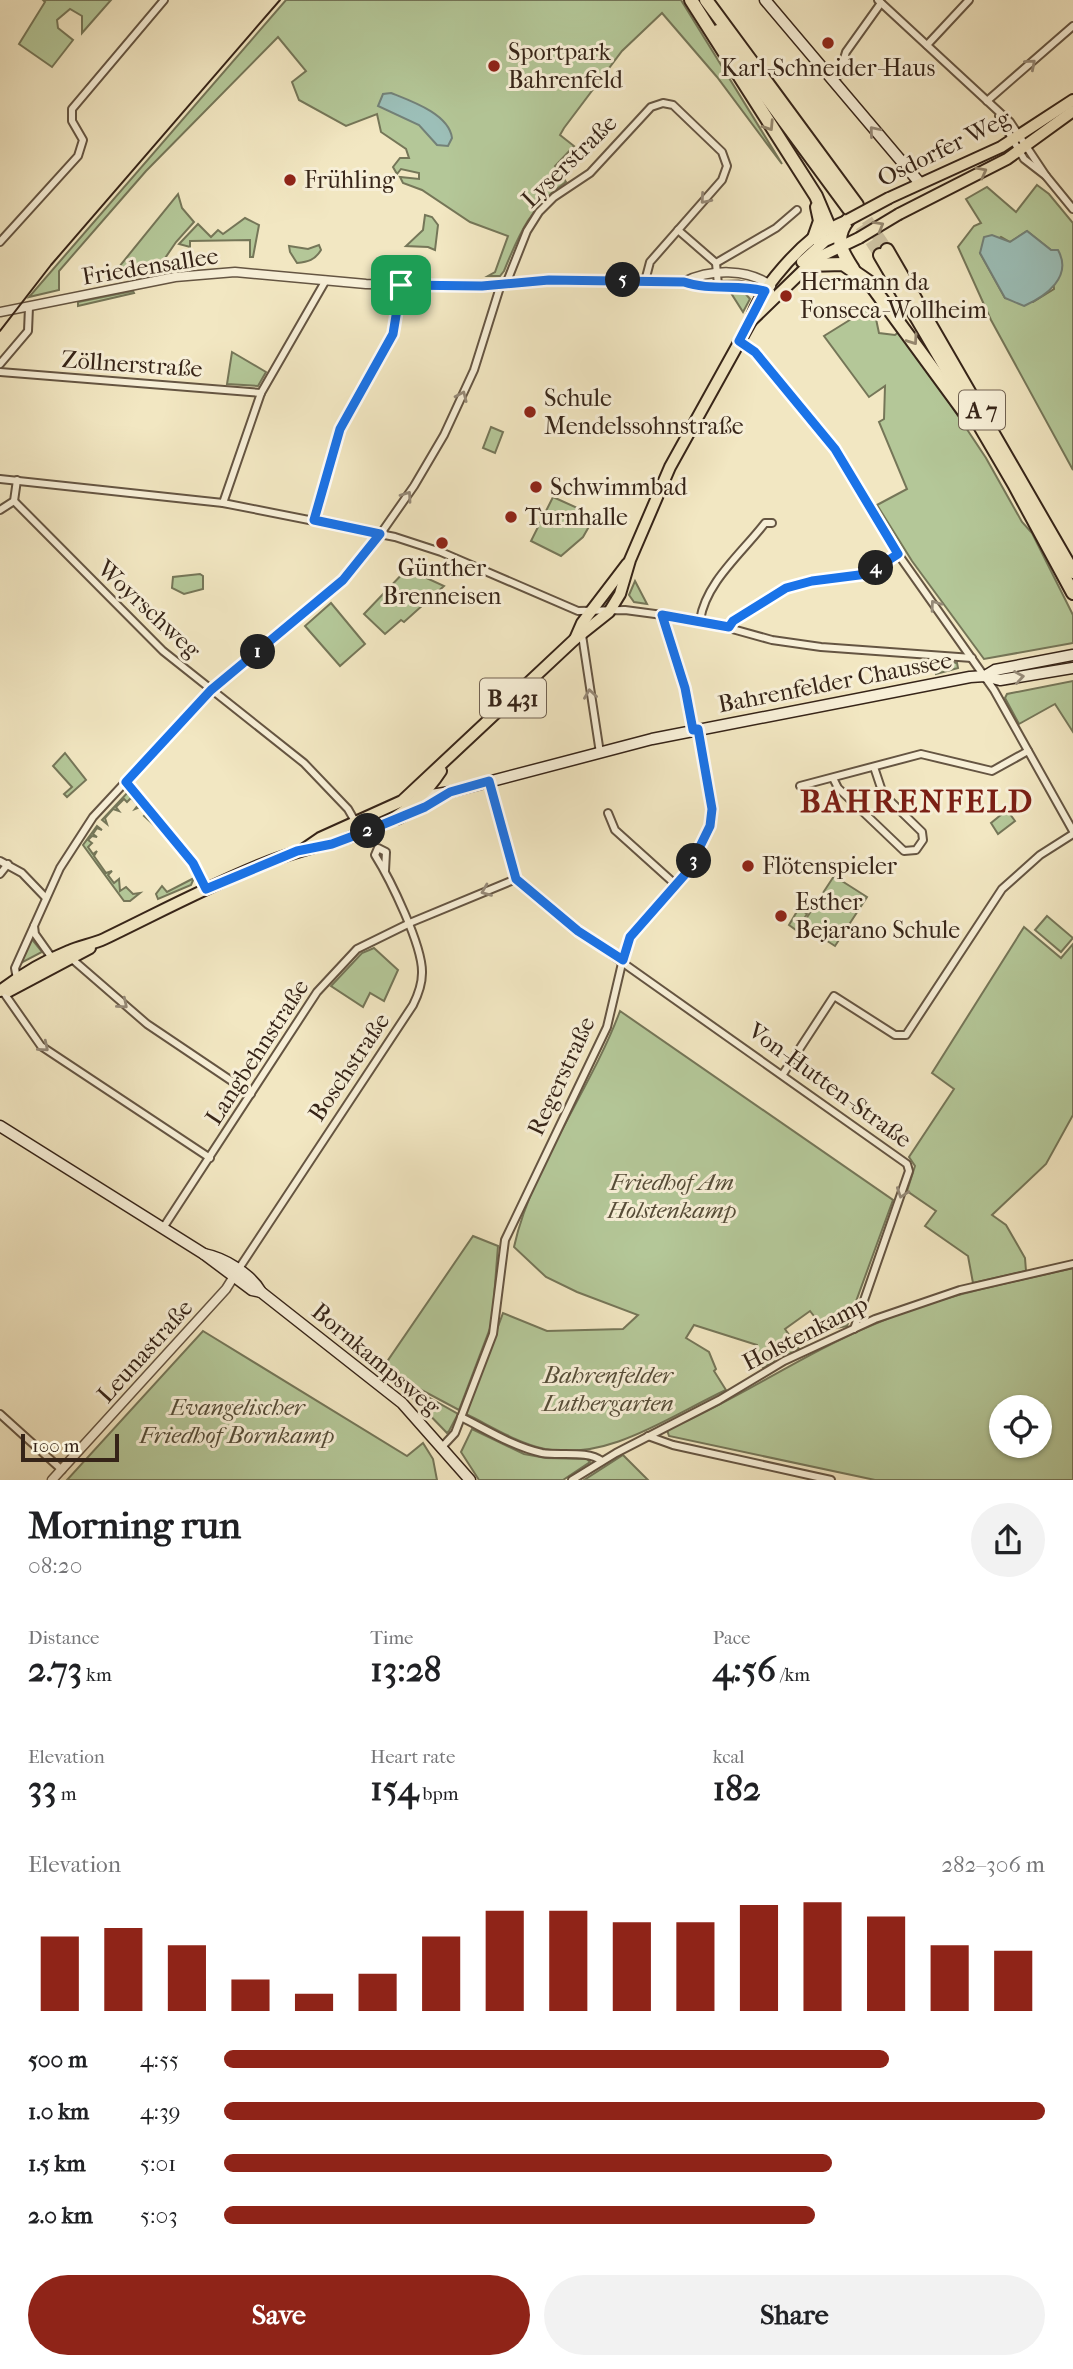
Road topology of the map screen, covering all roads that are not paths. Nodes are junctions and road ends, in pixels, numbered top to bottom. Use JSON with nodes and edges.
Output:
{"nodes":[{"id":1,"x":164,"y":0,"type":"edge"},
{"id":2,"x":693,"y":0,"type":"edge"},
{"id":3,"x":706,"y":0,"type":"edge"},
{"id":4,"x":765,"y":0,"type":"edge"},
{"id":5,"x":968,"y":0,"type":"edge"},
{"id":6,"x":880,"y":2,"type":"edge"},
{"id":7,"x":156,"y":3,"type":"edge"},
{"id":8,"x":1073,"y":26,"type":"edge"},
{"id":9,"x":927,"y":45,"type":"junction"},
{"id":10,"x":839,"y":75,"type":"dead end"},
{"id":11,"x":1073,"y":100,"type":"edge"},
{"id":12,"x":988,"y":101,"type":"junction"},
{"id":13,"x":1073,"y":111,"type":"edge"},
{"id":14,"x":1020,"y":144,"type":"junction"},
{"id":15,"x":919,"y":183,"type":"junction"},
{"id":16,"x":809,"y":187,"type":"junction"},
{"id":17,"x":1073,"y":209,"type":"edge"},
{"id":18,"x":797,"y":210,"type":"dead end"},
{"id":19,"x":851,"y":211,"type":"junction"},
{"id":20,"x":899,"y":214,"type":"junction"},
{"id":21,"x":678,"y":230,"type":"junction"},
{"id":22,"x":836,"y":236,"type":"junction"},
{"id":23,"x":814,"y":237,"type":"junction"},
{"id":24,"x":0,"y":242,"type":"edge"},
{"id":25,"x":716,"y":263,"type":"junction"},
{"id":26,"x":807,"y":265,"type":"junction"},
{"id":27,"x":853,"y":270,"type":"junction"},
{"id":28,"x":717,"y":273,"type":"junction"},
{"id":29,"x":792,"y":277,"type":"junction"},
{"id":30,"x":326,"y":280,"type":"junction"},
{"id":31,"x":645,"y":281,"type":"junction"},
{"id":32,"x":684,"y":282,"type":"junction"},
{"id":33,"x":503,"y":284,"type":"junction"},
{"id":34,"x":401,"y":285,"type":"junction"},
{"id":35,"x":718,"y":285,"type":"junction"},
{"id":36,"x":771,"y":290,"type":"junction"},
{"id":37,"x":29,"y":307,"type":"junction"},
{"id":38,"x":0,"y":312,"type":"edge"},
{"id":39,"x":739,"y":341,"type":"junction"},
{"id":40,"x":0,"y":364,"type":"edge"},
{"id":41,"x":0,"y":372,"type":"edge"},
{"id":42,"x":261,"y":393,"type":"junction"},
{"id":43,"x":985,"y":435,"type":"junction"},
{"id":44,"x":0,"y":479,"type":"edge"},
{"id":45,"x":17,"y":480,"type":"junction"},
{"id":46,"x":14,"y":501,"type":"junction"},
{"id":47,"x":223,"y":503,"type":"junction"},
{"id":48,"x":0,"y":510,"type":"edge"},
{"id":49,"x":314,"y":520,"type":"junction"},
{"id":50,"x":772,"y":523,"type":"dead end"},
{"id":51,"x":380,"y":534,"type":"junction"},
{"id":52,"x":898,"y":554,"type":"junction"},
{"id":53,"x":629,"y":560,"type":"junction"},
{"id":54,"x":1073,"y":572,"type":"edge"},
{"id":55,"x":610,"y":588,"type":"junction"},
{"id":56,"x":1073,"y":593,"type":"edge"},
{"id":57,"x":609,"y":611,"type":"junction"},
{"id":58,"x":592,"y":612,"type":"junction"},
{"id":59,"x":662,"y":615,"type":"junction"},
{"id":60,"x":700,"y":620,"type":"junction"},
{"id":61,"x":729,"y":627,"type":"junction"},
{"id":62,"x":581,"y":635,"type":"junction"},
{"id":63,"x":1073,"y":655,"type":"edge"},
{"id":64,"x":972,"y":658,"type":"junction"},
{"id":65,"x":1073,"y":668,"type":"edge"},
{"id":66,"x":985,"y":676,"type":"junction"},
{"id":67,"x":211,"y":690,"type":"junction"},
{"id":68,"x":696,"y":730,"type":"junction"},
{"id":69,"x":1028,"y":751,"type":"junction"},
{"id":70,"x":600,"y":753,"type":"junction"},
{"id":71,"x":450,"y":757,"type":"junction"},
{"id":72,"x":874,"y":767,"type":"junction"},
{"id":73,"x":833,"y":778,"type":"junction"},
{"id":74,"x":489,"y":781,"type":"junction"},
{"id":75,"x":126,"y":782,"type":"junction"},
{"id":76,"x":800,"y":786,"type":"dead end"},
{"id":77,"x":450,"y":792,"type":"junction"},
{"id":78,"x":418,"y":797,"type":"junction"},
{"id":79,"x":402,"y":801,"type":"junction"},
{"id":80,"x":608,"y":813,"type":"dead end"},
{"id":81,"x":391,"y":821,"type":"junction"},
{"id":82,"x":356,"y":823,"type":"junction"},
{"id":83,"x":1073,"y":833,"type":"edge"},
{"id":84,"x":304,"y":849,"type":"junction"},
{"id":85,"x":0,"y":861,"type":"edge"},
{"id":86,"x":8,"y":864,"type":"junction"},
{"id":87,"x":385,"y":871,"type":"dead end"},
{"id":88,"x":0,"y":874,"type":"edge"},
{"id":89,"x":516,"y":879,"type":"junction"},
{"id":90,"x":675,"y":884,"type":"junction"},
{"id":91,"x":206,"y":889,"type":"junction"},
{"id":92,"x":46,"y":898,"type":"junction"},
{"id":93,"x":34,"y":924,"type":"junction"},
{"id":94,"x":408,"y":925,"type":"junction"},
{"id":95,"x":98,"y":942,"type":"junction"},
{"id":96,"x":52,"y":959,"type":"junction"},
{"id":97,"x":72,"y":959,"type":"junction"},
{"id":98,"x":623,"y":960,"type":"junction"},
{"id":99,"x":47,"y":972,"type":"junction"},
{"id":100,"x":23,"y":981,"type":"junction"},
{"id":101,"x":1,"y":993,"type":"edge"},
{"id":102,"x":783,"y":1074,"type":"junction"},
{"id":103,"x":251,"y":1094,"type":"junction"},
{"id":104,"x":0,"y":1126,"type":"edge"},
{"id":105,"x":210,"y":1158,"type":"junction"},
{"id":106,"x":163,"y":1228,"type":"junction"},
{"id":107,"x":1073,"y":1264,"type":"edge"},
{"id":108,"x":236,"y":1274,"type":"junction"},
{"id":109,"x":854,"y":1329,"type":"junction"},
{"id":110,"x":0,"y":1414,"type":"edge"},
{"id":111,"x":461,"y":1417,"type":"junction"},
{"id":112,"x":648,"y":1436,"type":"junction"},
{"id":113,"x":442,"y":1447,"type":"junction"},
{"id":114,"x":602,"y":1461,"type":"junction"},
{"id":115,"x":456,"y":1467,"type":"junction"},
{"id":116,"x":62,"y":1470,"type":"junction"},
{"id":117,"x":52,"y":1480,"type":"edge"},
{"id":118,"x":459,"y":1480,"type":"edge"},
{"id":119,"x":470,"y":1480,"type":"edge"},
{"id":120,"x":572,"y":1480,"type":"edge"},
{"id":121,"x":831,"y":1480,"type":"edge"}],
"edges":[{"from":1,"to":7,"type":"street"},
{"from":2,"to":16,"type":"highway","one_way":true},
{"from":2,"to":19,"type":"highway"},
{"from":3,"to":19,"type":"highway"},
{"from":15,"to":4,"type":"main road","one_way":true},
{"from":5,"to":9,"type":"street"},
{"from":6,"to":9,"type":"street"},
{"from":6,"to":10,"type":"street"},
{"from":7,"to":24,"type":"street"},
{"from":12,"to":8,"type":"street","one_way":true},
{"from":9,"to":12,"type":"street"},
{"from":11,"to":14,"type":"main road","name":"Osdorfer Weg"},
{"from":12,"to":14,"type":"street"},
{"from":13,"to":14,"type":"main road","name":"Osdorfer Weg"},
{"from":14,"to":15,"type":"main road","name":"Osdorfer Weg"},
{"from":14,"to":17,"type":"street"},
{"from":20,"to":14,"type":"main road","name":"Osdorfer Weg","one_way":true},
{"from":15,"to":19,"type":"main road","name":"Osdorfer Weg","bridge":true},
{"from":15,"to":20,"type":"main road"},
{"from":16,"to":22,"type":"highway"},
{"from":16,"to":23,"type":"highway"},
{"from":18,"to":25,"type":"street"},
{"from":19,"to":22,"type":"highway"},
{"from":22,"to":20,"type":"main road","name":"Osdorfer Weg","one_way":true,"bridge":true},
{"from":21,"to":25,"type":"street"},
{"from":21,"to":31,"type":"street","name":"Lyserstraße"},
{"from":33,"to":21,"type":"street","name":"Lyserstraße","one_way":true},
{"from":22,"to":23,"type":"main road","number":"B 431"},
{"from":22,"to":26,"type":"main road","number":"B 431"},
{"from":22,"to":27,"type":"highway"},
{"from":22,"to":29,"type":"main road","number":"B 431"},
{"from":23,"to":36,"type":"main road","number":"B 431"},
{"from":25,"to":28,"type":"street"},
{"from":26,"to":27,"type":"highway"},
{"from":26,"to":29,"type":"main road","number":"B 431"},
{"from":27,"to":43,"type":"highway","one_way":true},
{"from":28,"to":32,"type":"street","name":"Friedensallee"},
{"from":28,"to":35,"type":"street"},
{"from":28,"to":36,"type":"street","name":"Friedensallee"},
{"from":29,"to":36,"type":"main road","number":"B 431"},
{"from":30,"to":34,"type":"street","name":"Friedensallee"},
{"from":30,"to":37,"type":"street","name":"Friedensallee"},
{"from":30,"to":42,"type":"street"},
{"from":31,"to":32,"type":"street","name":"Friedensallee"},
{"from":31,"to":33,"type":"street","name":"Friedensallee"},
{"from":32,"to":35,"type":"street","name":"Friedensallee"},
{"from":33,"to":34,"type":"street","name":"Friedensallee"},
{"from":51,"to":33,"type":"street","name":"Lyserstraße","one_way":true},
{"from":34,"to":49,"type":"street"},
{"from":35,"to":36,"type":"street","name":"Friedensallee"},
{"from":36,"to":39,"type":"main road","number":"B 431"},
{"from":37,"to":38,"type":"street","name":"Friedensallee"},
{"from":37,"to":40,"type":"street"},
{"from":39,"to":52,"type":"street"},
{"from":39,"to":53,"type":"main road","number":"B 431"},
{"from":41,"to":42,"type":"street","name":"Zöllnerstraße"},
{"from":42,"to":47,"type":"street"},
{"from":43,"to":54,"type":"highway","number":"A 7"},
{"from":43,"to":56,"type":"highway","number":"A 7"},
{"from":44,"to":45,"type":"street"},
{"from":45,"to":46,"type":"street"},
{"from":45,"to":47,"type":"street"},
{"from":46,"to":48,"type":"street"},
{"from":46,"to":67,"type":"street","name":"Woyrschweg"},
{"from":47,"to":49,"type":"street"},
{"from":49,"to":51,"type":"street"},
{"from":50,"to":60,"type":"street"},
{"from":51,"to":58,"type":"street"},
{"from":51,"to":67,"type":"street","name":"Lyserstraße"},
{"from":52,"to":61,"type":"street"},
{"from":64,"to":52,"type":"street","one_way":true},
{"from":53,"to":55,"type":"main road","number":"B 431"},
{"from":53,"to":57,"type":"main road","number":"B 431"},
{"from":55,"to":57,"type":"main road"},
{"from":55,"to":58,"type":"main road","number":"B 431"},
{"from":57,"to":58,"type":"street"},
{"from":57,"to":59,"type":"street"},
{"from":57,"to":62,"type":"main road","number":"B 431"},
{"from":58,"to":62,"type":"main road","number":"B 431"},
{"from":59,"to":60,"type":"street"},
{"from":59,"to":68,"type":"street","name":"Regerstraße"},
{"from":60,"to":61,"type":"street"},
{"from":61,"to":64,"type":"street"},
{"from":70,"to":62,"type":"street","one_way":true},
{"from":62,"to":71,"type":"main road","number":"B 431"},
{"from":63,"to":66,"type":"main road","name":"Bahrenfelder Chaussee"},
{"from":64,"to":66,"type":"street"},
{"from":66,"to":65,"type":"main road","name":"Bahrenfelder Chaussee","one_way":true},
{"from":66,"to":68,"type":"main road","name":"Bahrenfelder Chaussee"},
{"from":66,"to":69,"type":"street"},
{"from":67,"to":75,"type":"street","name":"Lyserstraße"},
{"from":67,"to":82,"type":"street","name":"Woyrschweg"},
{"from":68,"to":70,"type":"main road","name":"Bahrenfelder Chaussee"},
{"from":68,"to":90,"type":"street","name":"Regerstraße"},
{"from":69,"to":72,"type":"street"},
{"from":69,"to":83,"type":"street"},
{"from":70,"to":74,"type":"main road","name":"Bahrenfelder Chaussee"},
{"from":71,"to":78,"type":"main road","name":"Bahrenfelder Chaussee","number":"B 431"},
{"from":71,"to":79,"type":"main road","number":"B 431"},
{"from":72,"to":73,"type":"street"},
{"from":72,"to":73,"type":"street"},
{"from":73,"to":76,"type":"street"},
{"from":74,"to":77,"type":"main road","name":"Bahrenfelder Chaussee"},
{"from":74,"to":89,"type":"street"},
{"from":75,"to":91,"type":"street"},
{"from":75,"to":92,"type":"street","name":"Lyserstraße"},
{"from":77,"to":78,"type":"main road","name":"Bahrenfelder Chaussee"},
{"from":77,"to":81,"type":"main road","name":"Bahrenfelder Chaussee"},
{"from":78,"to":79,"type":"main road","name":"Bahrenfelder Chaussee"},
{"from":78,"to":81,"type":"main road","name":"Bahrenfelder Chaussee","number":"B 431"},
{"from":79,"to":82,"type":"main road","name":"Bahrenfelder Chaussee","number":"B 431"},
{"from":80,"to":90,"type":"street"},
{"from":81,"to":84,"type":"main road","name":"Bahrenfelder Chaussee","number":"B 431"},
{"from":82,"to":84,"type":"main road","name":"Bahrenfelder Chaussee","number":"B 431"},
{"from":83,"to":102,"type":"street"},
{"from":84,"to":91,"type":"main road","name":"Bahrenfelder Chaussee","number":"B 431"},
{"from":85,"to":86,"type":"street"},
{"from":86,"to":88,"type":"street"},
{"from":86,"to":92,"type":"street"},
{"from":87,"to":94,"type":"street","name":"Boschstraße"},
{"from":89,"to":94,"type":"street","name":"Langbehnstraße","one_way":true},
{"from":89,"to":98,"type":"street","name":"Von-Hutten-Straße"},
{"from":90,"to":98,"type":"street","name":"Regerstraße"},
{"from":91,"to":95,"type":"main road","name":"Bahrenfelder Chaussee","number":"B 431"},
{"from":92,"to":93,"type":"street","name":"Lyserstraße"},
{"from":93,"to":96,"type":"street"},
{"from":93,"to":100,"type":"street","name":"Lyserstraße"},
{"from":94,"to":103,"type":"street","name":"Langbehnstraße"},
{"from":94,"to":108,"type":"street","name":"Boschstraße"},
{"from":95,"to":96,"type":"main road","name":"Bahrenfelder Chaussee","number":"B 431"},
{"from":95,"to":97,"type":"main road","name":"Bahrenfelder Chaussee","number":"B 431"},
{"from":96,"to":99,"type":"street"},
{"from":96,"to":100,"type":"main road","name":"Bahrenfelder Chaussee","number":"B 431"},
{"from":97,"to":99,"type":"main road","name":"Bahrenfelder Chaussee","number":"B 431"},
{"from":97,"to":103,"type":"street","one_way":true},
{"from":98,"to":102,"type":"street","name":"Von-Hutten-Straße"},
{"from":98,"to":111,"type":"street","name":"Regerstraße"},
{"from":99,"to":100,"type":"main road","name":"Bahrenfelder Chaussee","number":"B 431"},
{"from":100,"to":101,"type":"main road","name":"Bahrenfelder Chaussee","number":"B 431"},
{"from":101,"to":105,"type":"street","one_way":true},
{"from":102,"to":109,"type":"street","name":"Von-Hutten-Straße","one_way":true},
{"from":103,"to":105,"type":"street","name":"Langbehnstraße"},
{"from":104,"to":106,"type":"main road","name":"Bornkampsweg"},
{"from":105,"to":106,"type":"street","name":"Langbehnstraße"},
{"from":106,"to":108,"type":"main road","name":"Bornkampsweg"},
{"from":107,"to":109,"type":"street","name":"Holstenkamp"},
{"from":108,"to":113,"type":"main road","name":"Bornkampsweg"},
{"from":108,"to":116,"type":"street","name":"Leunastraße"},
{"from":109,"to":112,"type":"street","name":"Holstenkamp"},
{"from":110,"to":116,"type":"street"},
{"from":111,"to":113,"type":"street","name":"Regerstraße"},
{"from":111,"to":114,"type":"street"},
{"from":112,"to":114,"type":"street","name":"Holstenkamp"},
{"from":112,"to":121,"type":"street"},
{"from":113,"to":115,"type":"main road","name":"Bornkampsweg"},
{"from":114,"to":120,"type":"street","name":"Holstenkamp"},
{"from":115,"to":118,"type":"main road","name":"Bornkampsweg"},
{"from":115,"to":119,"type":"main road","name":"Bornkampsweg"},
{"from":116,"to":117,"type":"street","name":"Leunastraße"}]}
